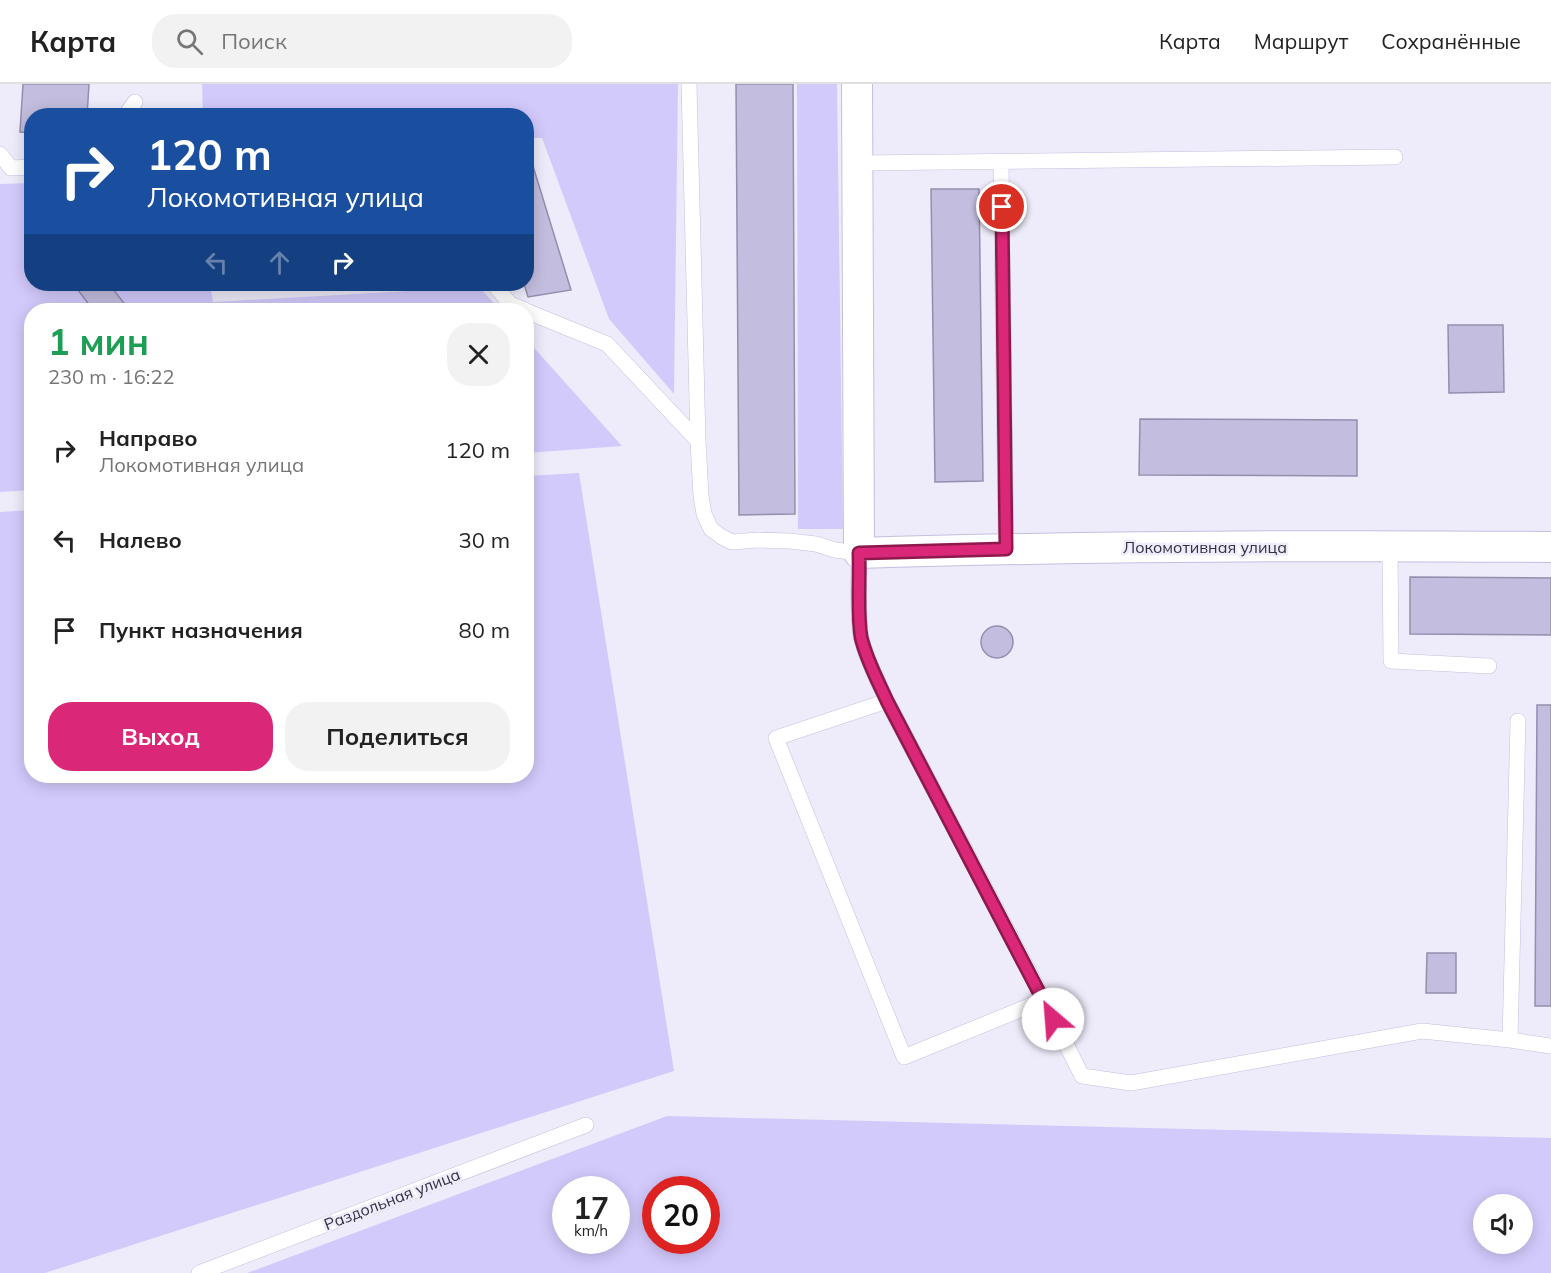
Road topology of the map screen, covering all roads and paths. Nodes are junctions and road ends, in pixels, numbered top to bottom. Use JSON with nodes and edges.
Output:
{"nodes":[{"id":1,"x":689,"y":84,"type":"edge"},
{"id":2,"x":857,"y":84,"type":"edge"},
{"id":3,"x":135,"y":102,"type":"dead end"},
{"id":4,"x":131,"y":108,"type":"edge"},
{"id":5,"x":0,"y":154,"type":"edge"},
{"id":6,"x":1395,"y":157,"type":"dead end"},
{"id":7,"x":1001,"y":162,"type":"junction"},
{"id":8,"x":857,"y":163,"type":"junction"},
{"id":9,"x":24,"y":167,"type":"edge"},
{"id":10,"x":500,"y":291,"type":"edge"},
{"id":11,"x":509,"y":303,"type":"edge"},
{"id":12,"x":534,"y":314,"type":"edge"},
{"id":13,"x":698,"y":441,"type":"junction"},
{"id":14,"x":1390,"y":546,"type":"junction"},
{"id":15,"x":1551,"y":547,"type":"edge"},
{"id":16,"x":1006,"y":549,"type":"junction"},
{"id":17,"x":859,"y":553,"type":"junction"},
{"id":18,"x":1488,"y":666,"type":"dead end"},
{"id":19,"x":887,"y":701,"type":"junction"},
{"id":20,"x":1518,"y":721,"type":"dead end"},
{"id":21,"x":1044,"y":1000,"type":"junction"},
{"id":22,"x":1510,"y":1040,"type":"junction"},
{"id":23,"x":1551,"y":1046,"type":"edge"},
{"id":24,"x":586,"y":1125,"type":"dead end"},
{"id":25,"x":199,"y":1273,"type":"edge"}],
"edges":[{"from":1,"to":13,"type":"lane"},
{"from":2,"to":8,"type":"street"},
{"from":3,"to":4,"type":"lane"},
{"from":5,"to":9,"type":"lane"},
{"from":6,"to":7,"type":"lane"},
{"from":7,"to":8,"type":"lane"},
{"from":7,"to":16,"type":"lane"},
{"from":8,"to":17,"type":"street"},
{"from":10,"to":11,"type":"lane"},
{"from":12,"to":13,"type":"lane"},
{"from":13,"to":17,"type":"lane"},
{"from":14,"to":15,"type":"street","name":"Локомотивная улица"},
{"from":14,"to":16,"type":"street","name":"Локомотивная улица"},
{"from":14,"to":18,"type":"lane"},
{"from":16,"to":17,"type":"street","name":"Локомотивная улица"},
{"from":17,"to":19,"type":"lane"},
{"from":19,"to":21,"type":"lane"},
{"from":19,"to":21,"type":"lane"},
{"from":20,"to":22,"type":"lane"},
{"from":21,"to":22,"type":"lane"},
{"from":22,"to":23,"type":"lane"},
{"from":24,"to":25,"type":"lane","name":"Раздольная улица"}]}
